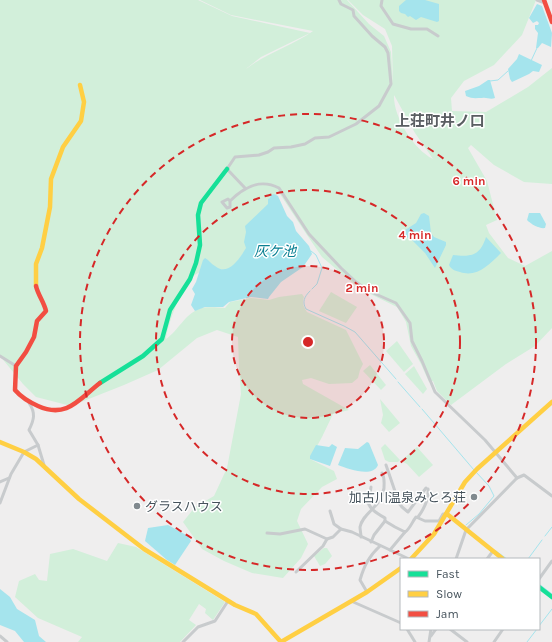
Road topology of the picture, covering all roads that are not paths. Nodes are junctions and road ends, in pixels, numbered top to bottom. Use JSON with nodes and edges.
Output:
{"nodes":[{"id":1,"x":339,"y":0,"type":"edge"},
{"id":2,"x":382,"y":0,"type":"edge"},
{"id":3,"x":537,"y":0,"type":"edge"},
{"id":4,"x":546,"y":3,"type":"edge"},
{"id":5,"x":552,"y":22,"type":"edge"},
{"id":6,"x":438,"y":36,"type":"dead end"},
{"id":7,"x":80,"y":84,"type":"dead end"},
{"id":8,"x":227,"y":169,"type":"junction"},
{"id":9,"x":245,"y":188,"type":"junction"},
{"id":10,"x":230,"y":201,"type":"dead end"},
{"id":11,"x":0,"y":356,"type":"edge"},
{"id":12,"x":16,"y":366,"type":"junction"},
{"id":13,"x":28,"y":400,"type":"junction"},
{"id":14,"x":552,"y":402,"type":"edge"},
{"id":15,"x":0,"y":442,"type":"edge"},
{"id":16,"x":38,"y":445,"type":"junction"},
{"id":17,"x":24,"y":452,"type":"junction"},
{"id":18,"x":496,"y":452,"type":"junction"},
{"id":19,"x":386,"y":465,"type":"dead end"},
{"id":20,"x":44,"y":466,"type":"junction"},
{"id":21,"x":382,"y":473,"type":"dead end"},
{"id":22,"x":9,"y":478,"type":"junction"},
{"id":23,"x":516,"y":478,"type":"junction"},
{"id":24,"x":0,"y":482,"type":"edge"},
{"id":25,"x":371,"y":487,"type":"dead end"},
{"id":26,"x":552,"y":496,"type":"edge"},
{"id":27,"x":0,"y":503,"type":"edge"},
{"id":28,"x":373,"y":510,"type":"junction"},
{"id":29,"x":330,"y":511,"type":"dead end"},
{"id":30,"x":408,"y":512,"type":"junction"},
{"id":31,"x":447,"y":514,"type":"junction"},
{"id":32,"x":417,"y":517,"type":"junction"},
{"id":33,"x":386,"y":521,"type":"junction"},
{"id":34,"x":341,"y":529,"type":"junction"},
{"id":35,"x":466,"y":530,"type":"junction"},
{"id":36,"x":405,"y":532,"type":"junction"},
{"id":37,"x":267,"y":534,"type":"dead end"},
{"id":38,"x":361,"y":537,"type":"junction"},
{"id":39,"x":327,"y":539,"type":"junction"},
{"id":40,"x":371,"y":542,"type":"junction"},
{"id":41,"x":380,"y":546,"type":"junction"},
{"id":42,"x":390,"y":550,"type":"junction"},
{"id":43,"x":493,"y":551,"type":"junction"},
{"id":44,"x":408,"y":558,"type":"edge"},
{"id":45,"x":411,"y":558,"type":"edge"},
{"id":46,"x":456,"y":558,"type":"edge"},
{"id":47,"x":488,"y":558,"type":"edge"},
{"id":48,"x":502,"y":558,"type":"edge"},
{"id":49,"x":552,"y":561,"type":"edge"},
{"id":50,"x":400,"y":569,"type":"edge"},
{"id":51,"x":296,"y":572,"type":"dead end"},
{"id":52,"x":540,"y":578,"type":"edge"},
{"id":53,"x":540,"y":588,"type":"edge"},
{"id":54,"x":367,"y":592,"type":"junction"},
{"id":55,"x":552,"y":597,"type":"edge"},
{"id":56,"x":228,"y":601,"type":"junction"},
{"id":57,"x":351,"y":601,"type":"junction"},
{"id":58,"x":400,"y":623,"type":"edge"},
{"id":59,"x":408,"y":630,"type":"edge"},
{"id":60,"x":431,"y":630,"type":"edge"},
{"id":61,"x":435,"y":630,"type":"edge"},
{"id":62,"x":451,"y":630,"type":"edge"},
{"id":63,"x":502,"y":630,"type":"edge"},
{"id":64,"x":0,"y":636,"type":"edge"},
{"id":65,"x":430,"y":637,"type":"junction"},
{"id":66,"x":6,"y":642,"type":"edge"},
{"id":67,"x":183,"y":642,"type":"edge"},
{"id":68,"x":415,"y":642,"type":"edge"},
{"id":69,"x":429,"y":642,"type":"edge"},
{"id":70,"x":467,"y":642,"type":"edge"},
{"id":71,"x":494,"y":642,"type":"edge"}],
"edges":[{"from":1,"to":8,"type":"street"},
{"from":2,"to":6,"type":"street"},
{"from":3,"to":4,"type":"street"},
{"from":4,"to":5,"type":"street"},
{"from":7,"to":12,"type":"street"},
{"from":8,"to":9,"type":"street"},
{"from":8,"to":13,"type":"street"},
{"from":9,"to":10,"type":"street"},
{"from":9,"to":18,"type":"street"},
{"from":11,"to":12,"type":"street"},
{"from":12,"to":13,"type":"street"},
{"from":13,"to":16,"type":"street"},
{"from":14,"to":18,"type":"street"},
{"from":15,"to":17,"type":"street"},
{"from":16,"to":17,"type":"street"},
{"from":16,"to":20,"type":"street"},
{"from":17,"to":20,"type":"street"},
{"from":17,"to":22,"type":"street"},
{"from":18,"to":23,"type":"street"},
{"from":18,"to":31,"type":"street"},
{"from":19,"to":30,"type":"street"},
{"from":20,"to":56,"type":"street"},
{"from":21,"to":28,"type":"street"},
{"from":22,"to":24,"type":"street"},
{"from":22,"to":27,"type":"street"},
{"from":23,"to":26,"type":"street"},
{"from":23,"to":35,"type":"street"},
{"from":25,"to":28,"type":"street"},
{"from":28,"to":33,"type":"street"},
{"from":28,"to":38,"type":"street"},
{"from":29,"to":34,"type":"street"},
{"from":30,"to":32,"type":"street"},
{"from":30,"to":32,"type":"street"},
{"from":31,"to":32,"type":"street"},
{"from":31,"to":35,"type":"street"},
{"from":31,"to":45,"type":"street"},
{"from":32,"to":36,"type":"street"},
{"from":33,"to":36,"type":"street"},
{"from":33,"to":40,"type":"street"},
{"from":34,"to":38,"type":"street"},
{"from":34,"to":39,"type":"street"},
{"from":35,"to":43,"type":"street"},
{"from":35,"to":46,"type":"street"},
{"from":36,"to":42,"type":"street"},
{"from":37,"to":39,"type":"street"},
{"from":38,"to":40,"type":"street"},
{"from":39,"to":51,"type":"street"},
{"from":40,"to":41,"type":"street"},
{"from":41,"to":42,"type":"street"},
{"from":41,"to":54,"type":"street"},
{"from":42,"to":44,"type":"street"},
{"from":43,"to":47,"type":"street"},
{"from":43,"to":48,"type":"street"},
{"from":49,"to":52,"type":"street"},
{"from":50,"to":54,"type":"street"},
{"from":53,"to":55,"type":"street"},
{"from":54,"to":57,"type":"street"},
{"from":56,"to":57,"type":"street"},
{"from":56,"to":67,"type":"street"},
{"from":57,"to":58,"type":"street"},
{"from":59,"to":68,"type":"street"},
{"from":60,"to":65,"type":"street"},
{"from":61,"to":65,"type":"street"},
{"from":62,"to":70,"type":"street"},
{"from":63,"to":71,"type":"street"},
{"from":64,"to":66,"type":"street"},
{"from":65,"to":69,"type":"street"}]}
